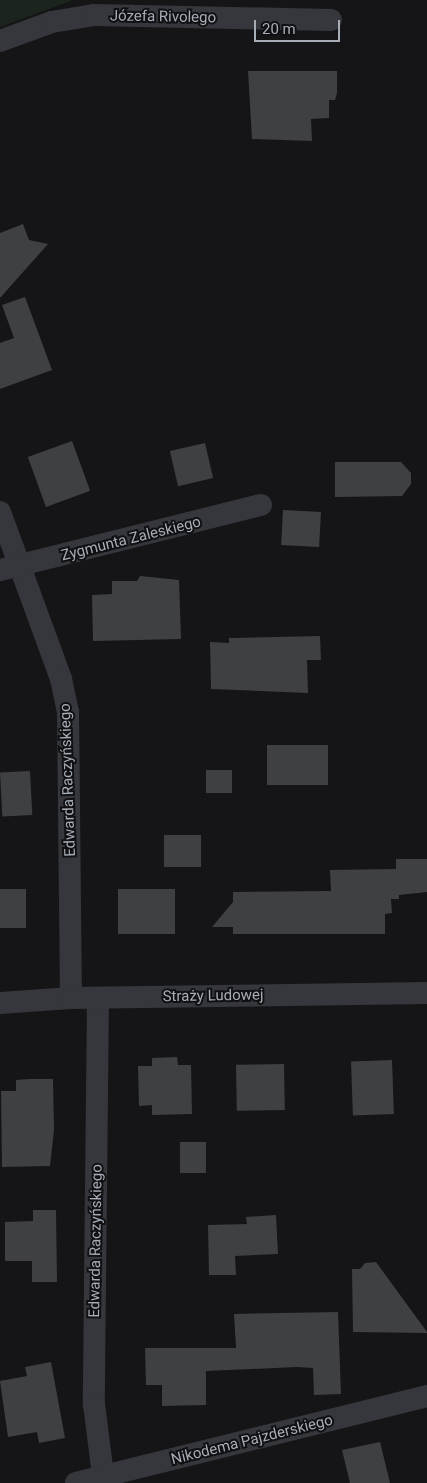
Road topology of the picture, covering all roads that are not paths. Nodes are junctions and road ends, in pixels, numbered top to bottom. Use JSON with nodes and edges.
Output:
{"nodes":[{"id":1,"x":331,"y":20,"type":"dead end"},
{"id":2,"x":0,"y":41,"type":"edge"},
{"id":3,"x":261,"y":505,"type":"dead end"},
{"id":4,"x":0,"y":512,"type":"edge"},
{"id":5,"x":10,"y":569,"type":"edge"},
{"id":6,"x":427,"y":993,"type":"edge"},
{"id":7,"x":71,"y":998,"type":"junction"},
{"id":8,"x":98,"y":998,"type":"junction"},
{"id":9,"x":0,"y":1003,"type":"edge"},
{"id":10,"x":427,"y":1396,"type":"edge"},
{"id":11,"x":103,"y":1480,"type":"edge"},
{"id":12,"x":76,"y":1483,"type":"edge"}],
"edges":[{"from":1,"to":2,"type":"street","name":"Józefa Rivolego"},
{"from":3,"to":5,"type":"street","name":"Zygmunta Zaleskiego"},
{"from":4,"to":5,"type":"street","name":"Edwarda Raczyńskiego"},
{"from":5,"to":7,"type":"street","name":"Edwarda Raczyńskiego"},
{"from":6,"to":8,"type":"street","name":"Straży Ludowej"},
{"from":7,"to":8,"type":"street","name":"Straży Ludowej"},
{"from":7,"to":9,"type":"street","name":"Straży Ludowej"},
{"from":8,"to":11,"type":"street","name":"Edwarda Raczyńskiego"},
{"from":10,"to":11,"type":"street","name":"Nikodema Pajzderskiego"},
{"from":11,"to":12,"type":"street","name":"Nikodema Pajzderskiego"}]}
